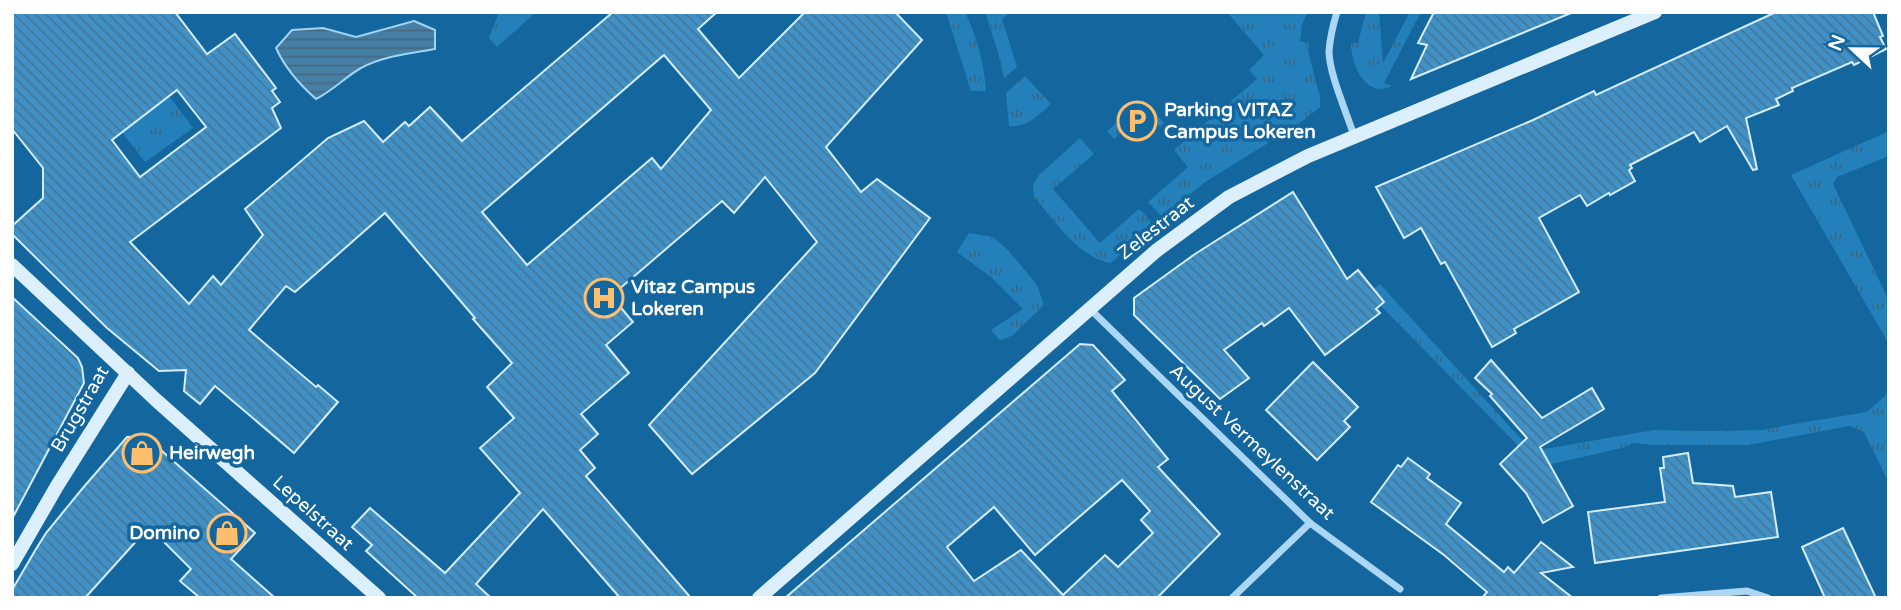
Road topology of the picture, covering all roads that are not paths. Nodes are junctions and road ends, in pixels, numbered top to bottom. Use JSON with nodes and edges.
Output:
{"nodes":[{"id":1,"x":1337,"y":12,"type":"edge"},
{"id":2,"x":1655,"y":12,"type":"edge"},
{"id":3,"x":1354,"y":136,"type":"junction"},
{"id":4,"x":12,"y":265,"type":"edge"},
{"id":5,"x":1089,"y":309,"type":"junction"},
{"id":6,"x":128,"y":373,"type":"junction"},
{"id":7,"x":1310,"y":523,"type":"junction"},
{"id":8,"x":12,"y":564,"type":"edge"},
{"id":9,"x":1400,"y":589,"type":"dead end"},
{"id":10,"x":379,"y":598,"type":"edge"},
{"id":11,"x":759,"y":598,"type":"edge"},
{"id":12,"x":1232,"y":598,"type":"edge"},
{"id":13,"x":1661,"y":598,"type":"edge"},
{"id":14,"x":1768,"y":598,"type":"edge"}],
"edges":[{"from":1,"to":3,"type":"street"},
{"from":2,"to":3,"type":"street","name":"Zelestraat"},
{"from":3,"to":5,"type":"street","name":"Zelestraat"},
{"from":4,"to":6,"type":"street","name":"Brugstraat"},
{"from":5,"to":7,"type":"street","name":"August Vermeylenstraat"},
{"from":5,"to":11,"type":"street","name":"Zelestraat"},
{"from":6,"to":8,"type":"street","name":"Brugstraat"},
{"from":6,"to":10,"type":"street","name":"Lepelstraat"},
{"from":7,"to":9,"type":"street","name":"August Vermeylenstraat"},
{"from":7,"to":12,"type":"street"},
{"from":13,"to":14,"type":"street"}]}
